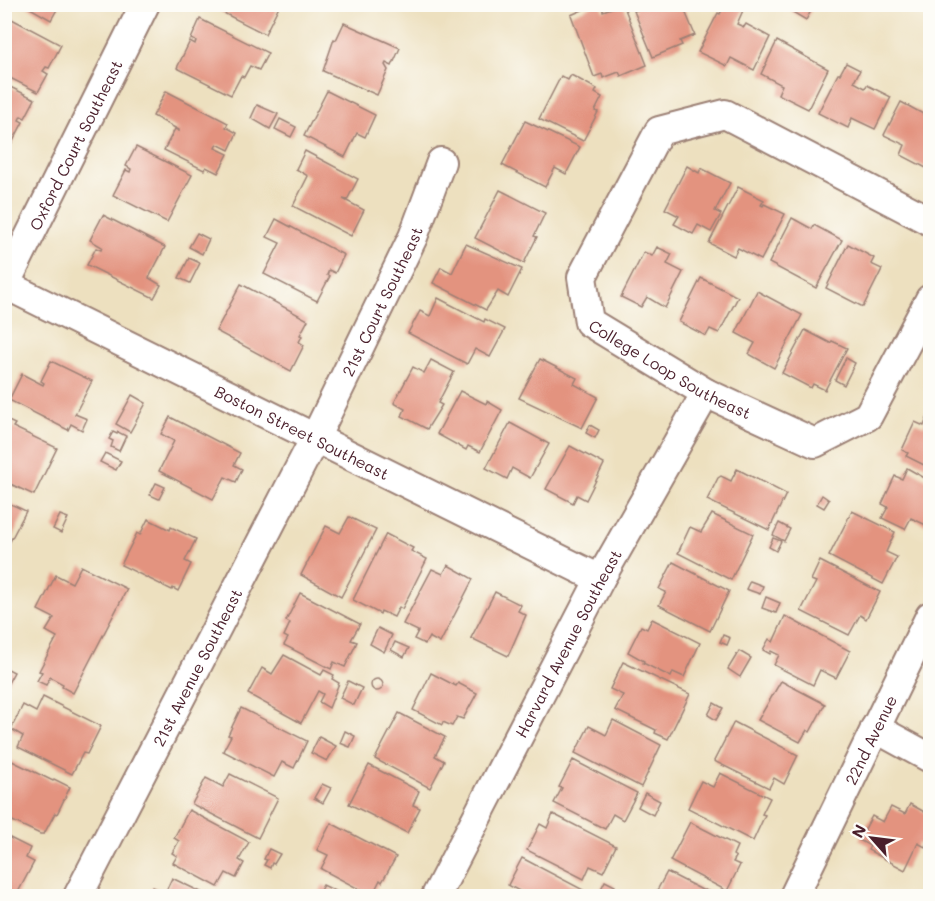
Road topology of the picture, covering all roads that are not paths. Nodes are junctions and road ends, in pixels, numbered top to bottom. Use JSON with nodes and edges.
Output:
{"nodes":[{"id":1,"x":145,"y":4,"type":"edge"},
{"id":2,"x":441,"y":162,"type":"dead end"},
{"id":3,"x":930,"y":221,"type":"edge"},
{"id":4,"x":5,"y":285,"type":"edge"},
{"id":5,"x":930,"y":298,"type":"edge"},
{"id":6,"x":706,"y":393,"type":"junction"},
{"id":7,"x":315,"y":438,"type":"junction"},
{"id":8,"x":600,"y":579,"type":"junction"},
{"id":9,"x":930,"y":616,"type":"edge"},
{"id":10,"x":875,"y":728,"type":"junction"},
{"id":11,"x":930,"y":758,"type":"edge"},
{"id":12,"x":78,"y":897,"type":"edge"},
{"id":13,"x":436,"y":897,"type":"edge"},
{"id":14,"x":794,"y":897,"type":"edge"}],
"edges":[{"from":1,"to":4,"type":"street","name":"Oxford Court Southeast"},
{"from":2,"to":7,"type":"street","name":"21st Court Southeast"},
{"from":3,"to":6,"type":"street","name":"College Loop Southeast"},
{"from":4,"to":7,"type":"street","name":"Boston Street Southeast"},
{"from":5,"to":6,"type":"street","name":"College Loop Southeast"},
{"from":6,"to":8,"type":"street","name":"Harvard Avenue Southeast"},
{"from":7,"to":8,"type":"street","name":"Boston Street Southeast"},
{"from":7,"to":12,"type":"street","name":"21st Avenue Southeast"},
{"from":8,"to":13,"type":"street","name":"Harvard Avenue Southeast"},
{"from":9,"to":10,"type":"street","name":"22nd Avenue"},
{"from":10,"to":11,"type":"street"},
{"from":10,"to":14,"type":"street","name":"22nd Avenue"}]}
